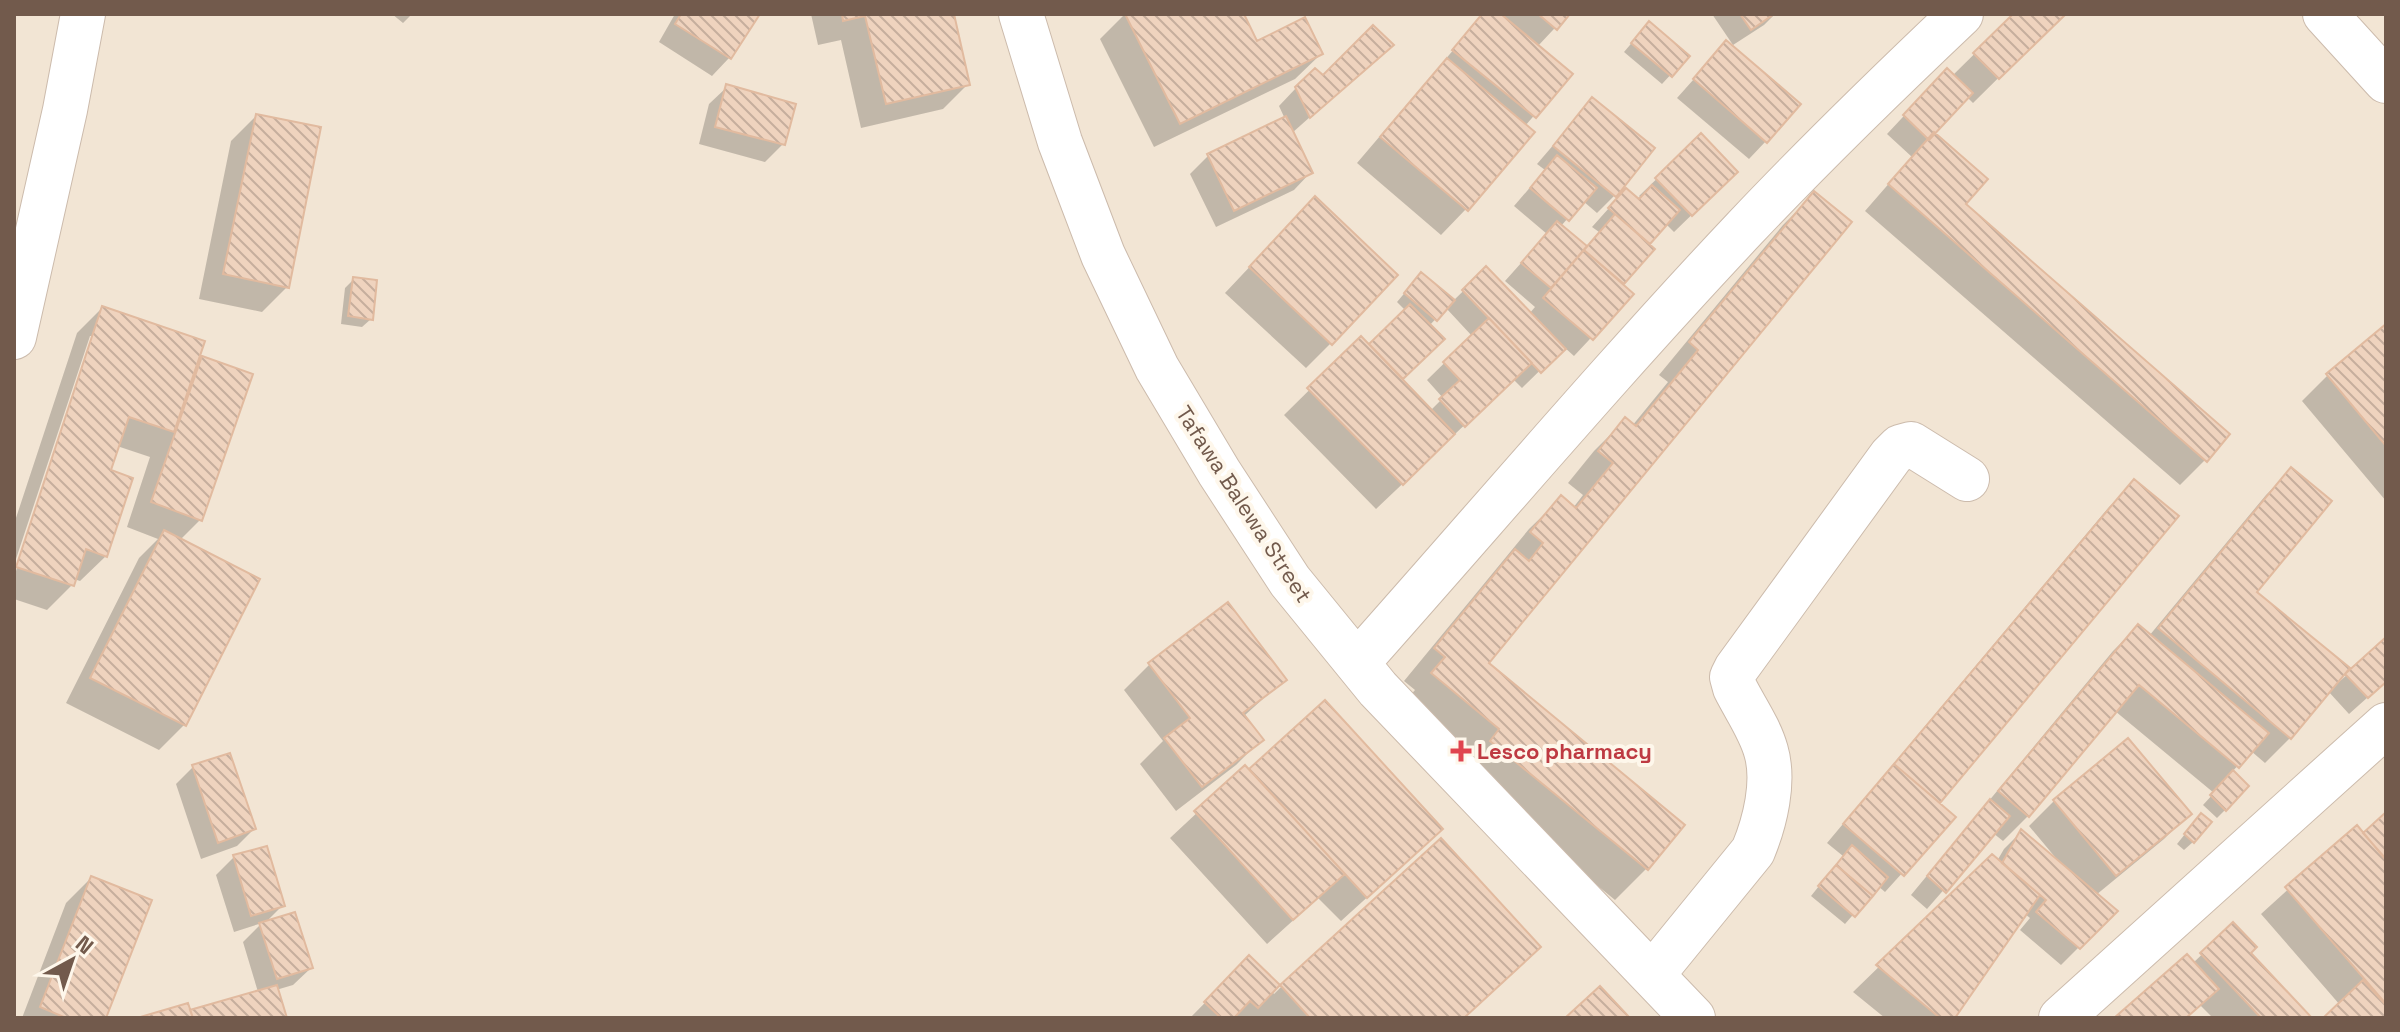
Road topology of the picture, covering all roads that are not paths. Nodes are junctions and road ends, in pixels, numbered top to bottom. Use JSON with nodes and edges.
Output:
{"nodes":[{"id":1,"x":83,"y":14,"type":"edge"},
{"id":2,"x":1021,"y":14,"type":"edge"},
{"id":3,"x":1961,"y":14,"type":"edge"},
{"id":4,"x":2344,"y":20,"type":"edge"},
{"id":5,"x":2386,"y":81,"type":"edge"},
{"id":6,"x":14,"y":337,"type":"edge"},
{"id":7,"x":1967,"y":479,"type":"dead end"},
{"id":8,"x":1357,"y":663,"type":"junction"},
{"id":9,"x":2386,"y":725,"type":"edge"},
{"id":10,"x":1652,"y":975,"type":"junction"},
{"id":11,"x":1693,"y":1018,"type":"edge"},
{"id":12,"x":2061,"y":1018,"type":"edge"}],
"edges":[{"from":1,"to":6,"type":"street"},
{"from":2,"to":8,"type":"street","name":"Tafawa Balewa Street"},
{"from":3,"to":8,"type":"street"},
{"from":4,"to":5,"type":"street"},
{"from":7,"to":10,"type":"street"},
{"from":8,"to":10,"type":"street","name":"Tafawa Balewa Street"},
{"from":9,"to":12,"type":"street"},
{"from":10,"to":11,"type":"street","name":"Tafawa Balewa Street"}]}
